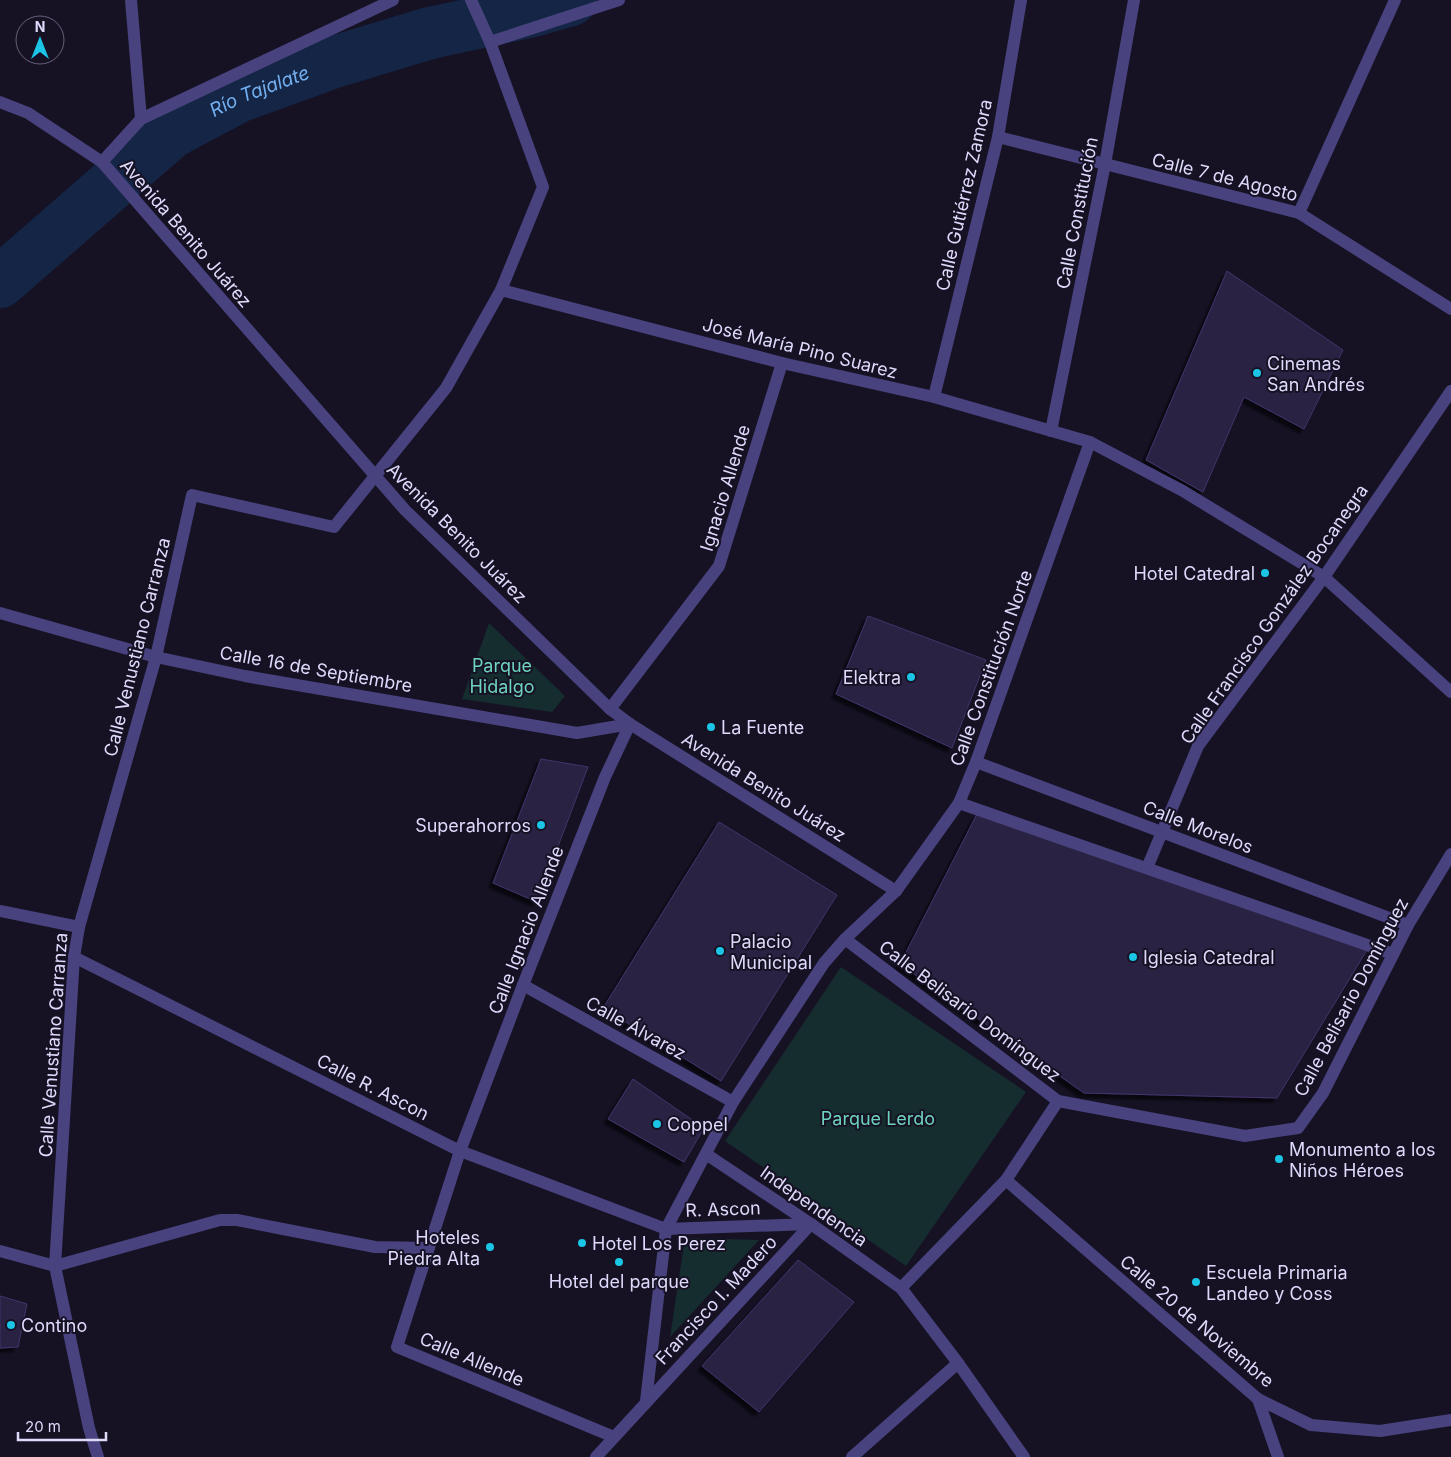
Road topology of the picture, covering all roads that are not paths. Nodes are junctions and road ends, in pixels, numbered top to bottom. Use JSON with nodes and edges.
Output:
{"nodes":[{"id":1,"x":131,"y":0,"type":"edge"},
{"id":2,"x":393,"y":0,"type":"edge"},
{"id":3,"x":471,"y":0,"type":"edge"},
{"id":4,"x":619,"y":0,"type":"edge"},
{"id":5,"x":1021,"y":0,"type":"edge"},
{"id":6,"x":1134,"y":0,"type":"edge"},
{"id":7,"x":1395,"y":0,"type":"edge"},
{"id":8,"x":490,"y":42,"type":"junction"},
{"id":9,"x":0,"y":102,"type":"edge"},
{"id":10,"x":141,"y":119,"type":"junction"},
{"id":11,"x":998,"y":137,"type":"junction"},
{"id":12,"x":102,"y":162,"type":"junction"},
{"id":13,"x":1105,"y":164,"type":"junction"},
{"id":14,"x":1299,"y":213,"type":"junction"},
{"id":15,"x":501,"y":290,"type":"junction"},
{"id":16,"x":1451,"y":309,"type":"edge"},
{"id":17,"x":782,"y":363,"type":"junction"},
{"id":18,"x":1451,"y":391,"type":"edge"},
{"id":19,"x":934,"y":398,"type":"junction"},
{"id":20,"x":1051,"y":431,"type":"junction"},
{"id":21,"x":1090,"y":442,"type":"junction"},
{"id":22,"x":375,"y":475,"type":"junction"},
{"id":23,"x":1324,"y":577,"type":"junction"},
{"id":24,"x":0,"y":613,"type":"edge"},
{"id":25,"x":156,"y":657,"type":"junction"},
{"id":26,"x":1451,"y":692,"type":"edge"},
{"id":27,"x":610,"y":709,"type":"junction"},
{"id":28,"x":630,"y":724,"type":"junction"},
{"id":29,"x":976,"y":762,"type":"junction"},
{"id":30,"x":959,"y":802,"type":"junction"},
{"id":31,"x":1162,"y":832,"type":"junction"},
{"id":32,"x":1451,"y":854,"type":"edge"},
{"id":33,"x":1147,"y":868,"type":"junction"},
{"id":34,"x":896,"y":891,"type":"junction"},
{"id":35,"x":0,"y":911,"type":"edge"},
{"id":36,"x":1408,"y":925,"type":"junction"},
{"id":37,"x":79,"y":927,"type":"junction"},
{"id":38,"x":845,"y":939,"type":"junction"},
{"id":39,"x":1393,"y":954,"type":"junction"},
{"id":40,"x":74,"y":956,"type":"junction"},
{"id":41,"x":522,"y":985,"type":"junction"},
{"id":42,"x":1058,"y":1101,"type":"junction"},
{"id":43,"x":733,"y":1102,"type":"junction"},
{"id":44,"x":460,"y":1151,"type":"junction"},
{"id":45,"x":706,"y":1154,"type":"junction"},
{"id":46,"x":1006,"y":1180,"type":"junction"},
{"id":47,"x":810,"y":1224,"type":"junction"},
{"id":48,"x":666,"y":1229,"type":"junction"},
{"id":49,"x":430,"y":1248,"type":"junction"},
{"id":50,"x":0,"y":1251,"type":"edge"},
{"id":51,"x":55,"y":1266,"type":"junction"},
{"id":52,"x":901,"y":1288,"type":"junction"},
{"id":53,"x":958,"y":1363,"type":"junction"},
{"id":54,"x":1258,"y":1399,"type":"junction"},
{"id":55,"x":646,"y":1401,"type":"junction"},
{"id":56,"x":1451,"y":1420,"type":"edge"},
{"id":57,"x":614,"y":1437,"type":"junction"},
{"id":58,"x":98,"y":1457,"type":"edge"},
{"id":59,"x":596,"y":1457,"type":"edge"},
{"id":60,"x":852,"y":1457,"type":"edge"},
{"id":61,"x":1024,"y":1457,"type":"edge"},
{"id":62,"x":1278,"y":1457,"type":"edge"}],
"edges":[{"from":1,"to":10,"type":"street"},
{"from":2,"to":10,"type":"street"},
{"from":3,"to":8,"type":"street"},
{"from":4,"to":8,"type":"street"},
{"from":5,"to":11,"type":"street","name":"Calle Gutiérrez Zamora"},
{"from":6,"to":13,"type":"street","name":"Calle Constitución"},
{"from":7,"to":14,"type":"street"},
{"from":8,"to":15,"type":"street"},
{"from":9,"to":12,"type":"street","name":"Avenida Benito Juárez"},
{"from":10,"to":12,"type":"street"},
{"from":11,"to":13,"type":"street","name":"Calle 7 de Agosto"},
{"from":11,"to":19,"type":"street","name":"Calle Gutiérrez Zamora"},
{"from":12,"to":22,"type":"street","name":"Avenida Benito Juárez"},
{"from":13,"to":14,"type":"street","name":"Calle 7 de Agosto"},
{"from":13,"to":20,"type":"street","name":"Calle Constitución"},
{"from":14,"to":16,"type":"street","name":"Calle 7 de Agosto"},
{"from":15,"to":17,"type":"street","name":"José María Pino Suarez"},
{"from":15,"to":22,"type":"street"},
{"from":17,"to":19,"type":"street","name":"José María Pino Suarez"},
{"from":17,"to":27,"type":"street","name":"Ignacio Allende"},
{"from":18,"to":23,"type":"street","name":"Calle Francisco González Bocanegra"},
{"from":19,"to":20,"type":"street","name":"José María Pino Suarez"},
{"from":20,"to":21,"type":"street","name":"José María Pino Suarez"},
{"from":21,"to":23,"type":"street","name":"José María Pino Suarez"},
{"from":21,"to":29,"type":"street","name":"Calle Constitución Norte"},
{"from":22,"to":25,"type":"street","name":"Calle Venustiano Carranza"},
{"from":22,"to":27,"type":"street","name":"Avenida Benito Juárez"},
{"from":23,"to":26,"type":"street","name":"José María Pino Suarez"},
{"from":23,"to":31,"type":"street","name":"Calle Francisco González Bocanegra"},
{"from":24,"to":25,"type":"street","name":"Calle 16 de Septiembre"},
{"from":25,"to":28,"type":"street","name":"Calle 16 de Septiembre"},
{"from":25,"to":37,"type":"street","name":"Calle Venustiano Carranza"},
{"from":27,"to":28,"type":"street","name":"Avenida Benito Juárez"},
{"from":28,"to":34,"type":"street","name":"Avenida Benito Juárez"},
{"from":28,"to":41,"type":"street","name":"Calle Ignacio Allende"},
{"from":29,"to":30,"type":"street","name":"Calle Constitución Norte"},
{"from":29,"to":31,"type":"street","name":"Calle Morelos"},
{"from":30,"to":33,"type":"street"},
{"from":30,"to":34,"type":"street","name":"Calle Constitución Norte"},
{"from":31,"to":33,"type":"street","name":"Calle Francisco González Bocanegra"},
{"from":31,"to":36,"type":"street","name":"Calle Morelos"},
{"from":32,"to":36,"type":"street","name":"Calle Belisario Domínguez"},
{"from":33,"to":39,"type":"street"},
{"from":34,"to":38,"type":"street","name":"Calle Constitución Norte"},
{"from":35,"to":37,"type":"street"},
{"from":36,"to":39,"type":"street","name":"Calle Belisario Domínguez"},
{"from":37,"to":40,"type":"street","name":"Calle Venustiano Carranza"},
{"from":38,"to":42,"type":"street","name":"Calle Belisario Domínguez"},
{"from":38,"to":43,"type":"street","name":"Calle Constitución Norte"},
{"from":39,"to":42,"type":"street","name":"Calle Belisario Domínguez"},
{"from":40,"to":44,"type":"street","name":"Calle R. Ascon"},
{"from":40,"to":51,"type":"street","name":"Calle Venustiano Carranza"},
{"from":41,"to":43,"type":"street","name":"Calle Álvarez"},
{"from":41,"to":44,"type":"street","name":"Calle Ignacio Allende"},
{"from":42,"to":46,"type":"street"},
{"from":43,"to":45,"type":"street","name":"Calle Constitución Norte"},
{"from":44,"to":48,"type":"street","name":"Calle R. Ascon"},
{"from":44,"to":49,"type":"street","name":"Calle Allende"},
{"from":45,"to":47,"type":"street","name":"Independencia"},
{"from":45,"to":48,"type":"street","name":"Calle Constitución Norte"},
{"from":46,"to":52,"type":"street"},
{"from":46,"to":54,"type":"street","name":"Calle 20 de Noviembre"},
{"from":47,"to":48,"type":"street","name":"R. Ascon"},
{"from":47,"to":52,"type":"street","name":"Independencia"},
{"from":47,"to":55,"type":"street","name":"Francisco I. Madero"},
{"from":48,"to":55,"type":"street"},
{"from":49,"to":51,"type":"street"},
{"from":49,"to":57,"type":"street","name":"Calle Allende"},
{"from":50,"to":51,"type":"street"},
{"from":51,"to":58,"type":"street","name":"Calle Venustiano Carranza"},
{"from":52,"to":53,"type":"street","name":"Independencia"},
{"from":53,"to":60,"type":"street"},
{"from":53,"to":61,"type":"street","name":"Independencia"},
{"from":54,"to":56,"type":"street","name":"Calle 20 de Noviembre"},
{"from":54,"to":62,"type":"street"},
{"from":55,"to":57,"type":"street","name":"Francisco I. Madero"},
{"from":57,"to":59,"type":"street","name":"Francisco I. Madero"}]}
